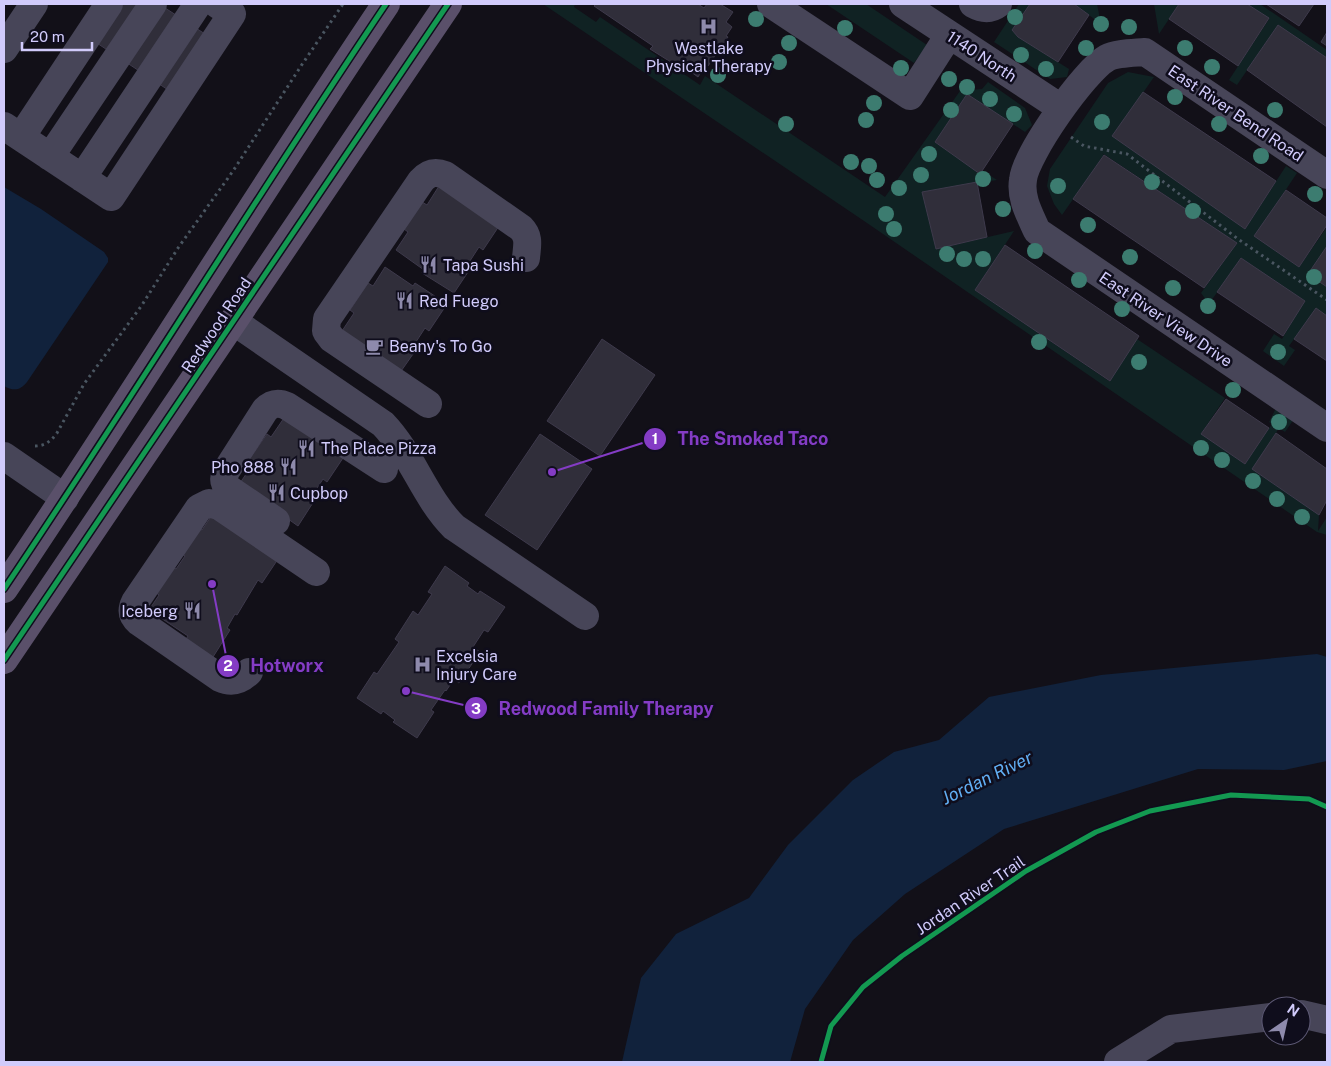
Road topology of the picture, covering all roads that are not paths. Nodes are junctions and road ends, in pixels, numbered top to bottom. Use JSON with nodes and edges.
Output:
{"nodes":[{"id":1,"x":34,"y":4,"type":"edge"},
{"id":2,"x":109,"y":4,"type":"edge"},
{"id":3,"x":152,"y":4,"type":"edge"},
{"id":4,"x":198,"y":4,"type":"edge"},
{"id":5,"x":217,"y":4,"type":"edge"},
{"id":6,"x":386,"y":4,"type":"edge"},
{"id":7,"x":448,"y":4,"type":"edge"},
{"id":8,"x":771,"y":4,"type":"edge"},
{"id":9,"x":903,"y":4,"type":"edge"},
{"id":10,"x":973,"y":4,"type":"edge"},
{"id":11,"x":998,"y":4,"type":"edge"},
{"id":12,"x":949,"y":35,"type":"junction"},
{"id":13,"x":4,"y":49,"type":"edge"},
{"id":14,"x":1063,"y":121,"type":"junction"},
{"id":15,"x":12,"y":132,"type":"edge"},
{"id":16,"x":50,"y":157,"type":"junction"},
{"id":17,"x":1327,"y":175,"type":"edge"},
{"id":18,"x":82,"y":178,"type":"junction"},
{"id":19,"x":526,"y":258,"type":"dead end"},
{"id":20,"x":233,"y":321,"type":"junction"},
{"id":21,"x":428,"y":404,"type":"dead end"},
{"id":22,"x":1327,"y":428,"type":"edge"},
{"id":23,"x":4,"y":456,"type":"edge"},
{"id":24,"x":384,"y":469,"type":"dead end"},
{"id":25,"x":65,"y":498,"type":"junction"},
{"id":26,"x":4,"y":589,"type":"edge"},
{"id":27,"x":585,"y":616,"type":"dead end"},
{"id":28,"x":4,"y":660,"type":"edge"},
{"id":29,"x":248,"y":672,"type":"dead end"},
{"id":30,"x":1311,"y":1016,"type":"edge"},
{"id":31,"x":1261,"y":1018,"type":"edge"},
{"id":32,"x":1327,"y":1020,"type":"edge"},
{"id":33,"x":1118,"y":1062,"type":"edge"}],
"edges":[{"from":1,"to":13,"type":"street"},
{"from":2,"to":15,"type":"street"},
{"from":3,"to":16,"type":"street"},
{"from":4,"to":18,"type":"street"},
{"from":5,"to":18,"type":"street"},
{"from":6,"to":25,"type":"main road","name":"Redwood Road"},
{"from":7,"to":20,"type":"main road","name":"Redwood Road"},
{"from":8,"to":12,"type":"street"},
{"from":9,"to":12,"type":"street","name":"1140 North"},
{"from":10,"to":11,"type":"street"},
{"from":12,"to":14,"type":"street","name":"1140 North"},
{"from":14,"to":17,"type":"street","name":"East River Bend Road"},
{"from":14,"to":22,"type":"street","name":"East River View Drive"},
{"from":15,"to":16,"type":"street"},
{"from":16,"to":18,"type":"street"},
{"from":19,"to":21,"type":"street"},
{"from":20,"to":27,"type":"street"},
{"from":20,"to":28,"type":"main road","name":"Redwood Road"},
{"from":23,"to":25,"type":"street"},
{"from":24,"to":29,"type":"street"},
{"from":25,"to":26,"type":"main road","name":"Redwood Road"},
{"from":30,"to":32,"type":"street"},
{"from":31,"to":33,"type":"street"}]}
